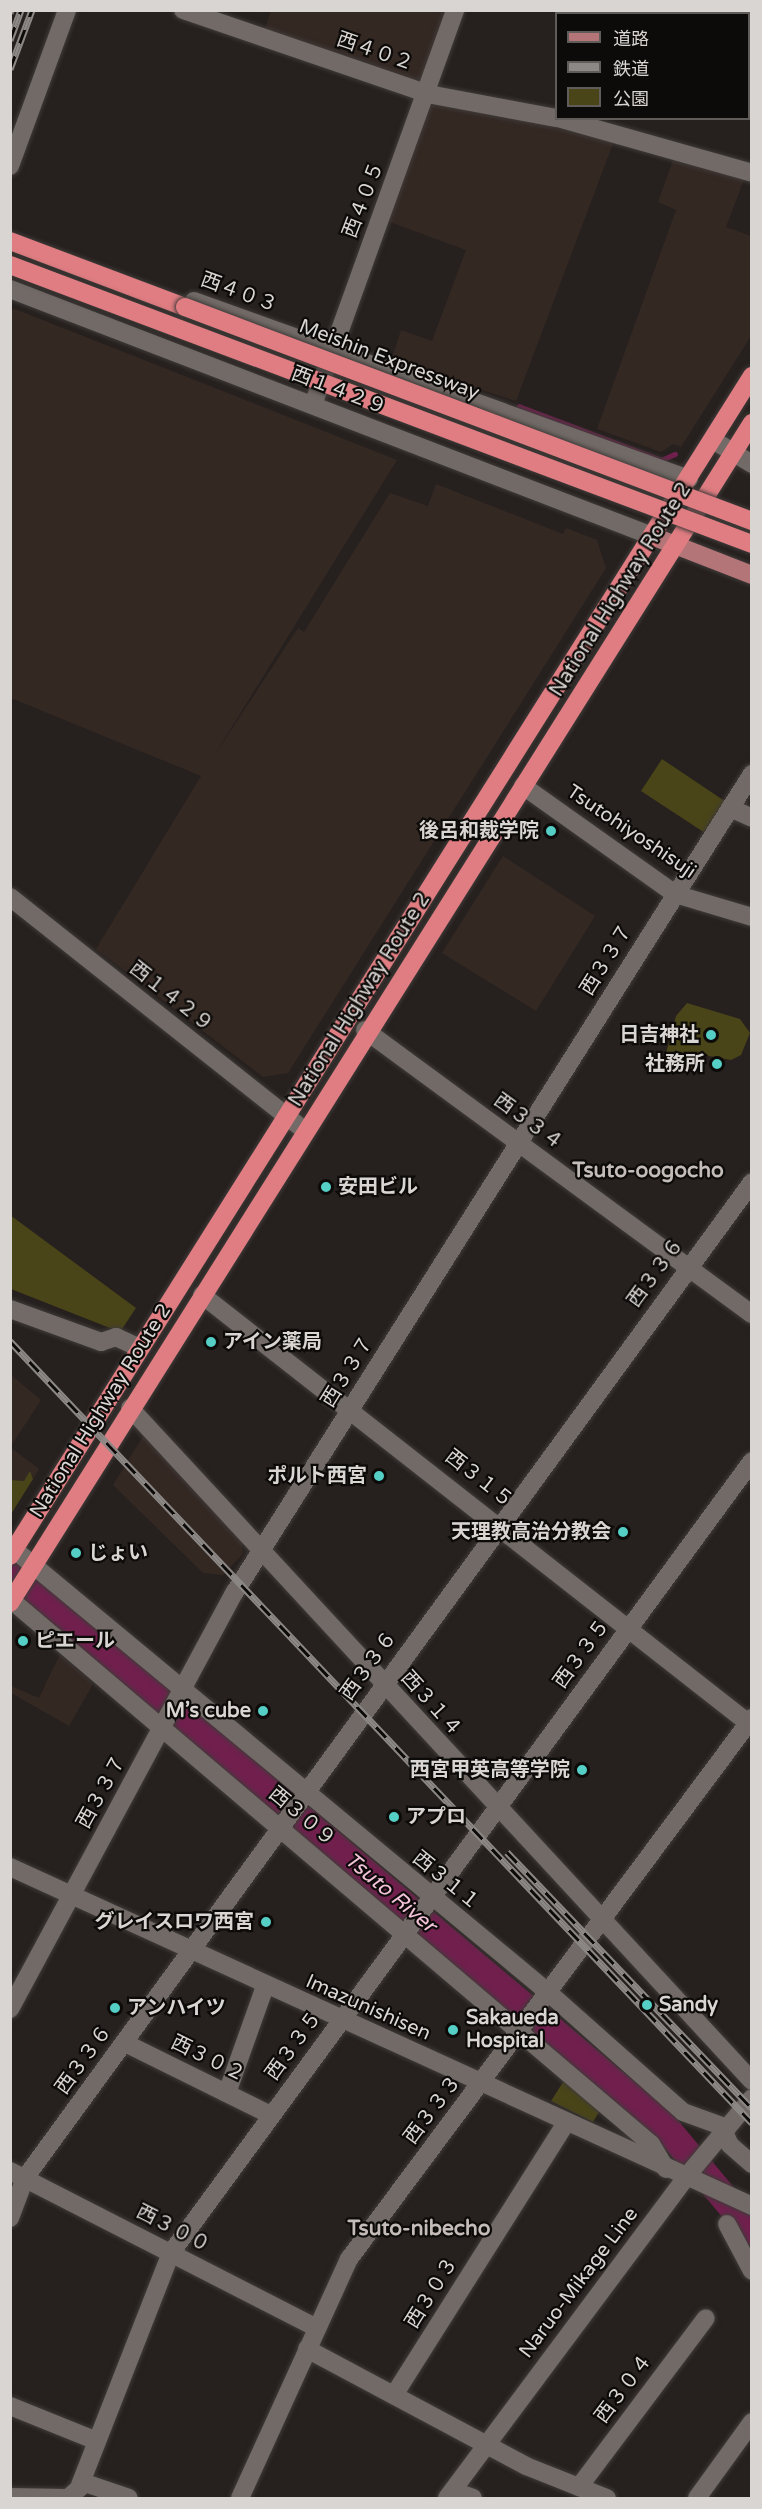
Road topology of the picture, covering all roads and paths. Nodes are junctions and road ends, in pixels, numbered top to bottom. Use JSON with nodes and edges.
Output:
{"nodes":[{"id":1,"x":67,"y":10,"type":"edge"},
{"id":2,"x":183,"y":10,"type":"edge"},
{"id":3,"x":455,"y":10,"type":"edge"},
{"id":4,"x":428,"y":94,"type":"junction"},
{"id":5,"x":555,"y":118,"type":"edge"},
{"id":6,"x":564,"y":120,"type":"edge"},
{"id":7,"x":10,"y":166,"type":"edge"},
{"id":8,"x":752,"y":173,"type":"edge"},
{"id":9,"x":10,"y":236,"type":"edge"},
{"id":10,"x":10,"y":241,"type":"edge"},
{"id":11,"x":10,"y":265,"type":"edge"},
{"id":12,"x":10,"y":289,"type":"edge"},
{"id":13,"x":332,"y":350,"type":"junction"},
{"id":14,"x":752,"y":376,"type":"edge"},
{"id":15,"x":313,"y":405,"type":"junction"},
{"id":16,"x":752,"y":423,"type":"edge"},
{"id":17,"x":713,"y":440,"type":"junction"},
{"id":18,"x":734,"y":453,"type":"junction"},
{"id":19,"x":752,"y":464,"type":"edge"},
{"id":20,"x":689,"y":479,"type":"junction"},
{"id":21,"x":752,"y":521,"type":"edge"},
{"id":22,"x":652,"y":536,"type":"junction"},
{"id":23,"x":676,"y":544,"type":"junction"},
{"id":24,"x":752,"y":544,"type":"edge"},
{"id":25,"x":752,"y":575,"type":"edge"},
{"id":26,"x":752,"y":774,"type":"edge"},
{"id":27,"x":523,"y":786,"type":"junction"},
{"id":28,"x":730,"y":808,"type":"junction"},
{"id":29,"x":752,"y":818,"type":"edge"},
{"id":30,"x":675,"y":894,"type":"junction"},
{"id":31,"x":10,"y":897,"type":"edge"},
{"id":32,"x":752,"y":917,"type":"edge"},
{"id":33,"x":365,"y":1030,"type":"junction"},
{"id":34,"x":287,"y":1118,"type":"junction"},
{"id":35,"x":304,"y":1130,"type":"junction"},
{"id":36,"x":519,"y":1143,"type":"junction"},
{"id":37,"x":752,"y":1182,"type":"edge"},
{"id":38,"x":688,"y":1267,"type":"junction"},
{"id":39,"x":202,"y":1295,"type":"junction"},
{"id":40,"x":10,"y":1309,"type":"edge"},
{"id":41,"x":752,"y":1314,"type":"edge"},
{"id":42,"x":140,"y":1348,"type":"junction"},
{"id":43,"x":130,"y":1408,"type":"junction"},
{"id":44,"x":352,"y":1408,"type":"junction"},
{"id":45,"x":752,"y":1461,"type":"edge"},
{"id":46,"x":501,"y":1524,"type":"junction"},
{"id":47,"x":11,"y":1552,"type":"edge"},
{"id":48,"x":265,"y":1552,"type":"junction"},
{"id":49,"x":30,"y":1567,"type":"junction"},
{"id":50,"x":12,"y":1599,"type":"edge"},
{"id":51,"x":629,"y":1628,"type":"junction"},
{"id":52,"x":383,"y":1684,"type":"junction"},
{"id":53,"x":182,"y":1694,"type":"junction"},
{"id":54,"x":750,"y":1722,"type":"edge"},
{"id":55,"x":165,"y":1724,"type":"junction"},
{"id":56,"x":305,"y":1791,"type":"junction"},
{"id":57,"x":496,"y":1810,"type":"junction"},
{"id":58,"x":280,"y":1827,"type":"junction"},
{"id":59,"x":10,"y":1867,"type":"edge"},
{"id":60,"x":71,"y":1895,"type":"junction"},
{"id":61,"x":428,"y":1897,"type":"junction"},
{"id":62,"x":600,"y":1921,"type":"junction"},
{"id":63,"x":404,"y":1934,"type":"junction"},
{"id":64,"x":193,"y":1951,"type":"junction"},
{"id":65,"x":265,"y":1986,"type":"junction"},
{"id":66,"x":549,"y":1992,"type":"junction"},
{"id":67,"x":10,"y":2009,"type":"edge"},
{"id":68,"x":340,"y":2022,"type":"junction"},
{"id":69,"x":523,"y":2027,"type":"junction"},
{"id":70,"x":125,"y":2043,"type":"junction"},
{"id":71,"x":752,"y":2081,"type":"edge"},
{"id":72,"x":481,"y":2084,"type":"junction"},
{"id":73,"x":227,"y":2093,"type":"junction"},
{"id":74,"x":752,"y":2098,"type":"edge"},
{"id":75,"x":271,"y":2115,"type":"junction"},
{"id":76,"x":566,"y":2124,"type":"junction"},
{"id":77,"x":726,"y":2130,"type":"junction"},
{"id":78,"x":752,"y":2164,"type":"edge"},
{"id":79,"x":666,"y":2169,"type":"junction"},
{"id":80,"x":18,"y":2174,"type":"edge"},
{"id":81,"x":688,"y":2174,"type":"junction"},
{"id":82,"x":752,"y":2206,"type":"edge"},
{"id":83,"x":10,"y":2218,"type":"edge"},
{"id":84,"x":727,"y":2224,"type":"dead end"},
{"id":85,"x":171,"y":2253,"type":"junction"},
{"id":86,"x":752,"y":2271,"type":"edge"},
{"id":87,"x":706,"y":2318,"type":"dead end"},
{"id":88,"x":315,"y":2327,"type":"junction"},
{"id":89,"x":307,"y":2349,"type":"junction"},
{"id":90,"x":394,"y":2395,"type":"junction"},
{"id":91,"x":10,"y":2406,"type":"edge"},
{"id":92,"x":752,"y":2422,"type":"edge"},
{"id":93,"x":94,"y":2440,"type":"junction"},
{"id":94,"x":487,"y":2444,"type":"junction"},
{"id":95,"x":80,"y":2485,"type":"junction"},
{"id":96,"x":579,"y":2487,"type":"junction"},
{"id":97,"x":450,"y":2495,"type":"edge"},
{"id":98,"x":10,"y":2497,"type":"edge"},
{"id":99,"x":129,"y":2499,"type":"edge"},
{"id":100,"x":240,"y":2499,"type":"edge"},
{"id":101,"x":472,"y":2499,"type":"edge"},
{"id":102,"x":607,"y":2499,"type":"edge"},
{"id":103,"x":697,"y":2499,"type":"edge"}],
"edges":[{"from":1,"to":7,"type":"street"},
{"from":2,"to":4,"type":"street","name":"西４０２"},
{"from":3,"to":4,"type":"street","name":"西４０５"},
{"from":4,"to":5,"type":"street","name":"西４０２"},
{"from":4,"to":13,"type":"street","name":"西４０５"},
{"from":6,"to":8,"type":"street","name":"西４０２"},
{"from":9,"to":13,"type":"street","name":"西４０３"},
{"from":10,"to":21,"type":"highway","name":"Meishin Expressway","bridge":true},
{"from":11,"to":24,"type":"highway","bridge":true},
{"from":12,"to":15,"type":"street","name":"西１４２９"},
{"from":13,"to":15,"type":"street","name":"西４０５"},
{"from":13,"to":20,"type":"street","name":"西４０３"},
{"from":14,"to":17,"type":"highway","name":"National Highway Route 2"},
{"from":15,"to":22,"type":"street","name":"西１４２９"},
{"from":16,"to":18,"type":"highway","name":"National Highway Route 2"},
{"from":17,"to":18,"type":"street"},
{"from":17,"to":20,"type":"highway","name":"National Highway Route 2"},
{"from":18,"to":19,"type":"street"},
{"from":18,"to":23,"type":"highway","name":"National Highway Route 2"},
{"from":20,"to":22,"type":"highway","name":"National Highway Route 2"},
{"from":22,"to":23,"type":"main road"},
{"from":22,"to":34,"type":"highway","name":"National Highway Route 2"},
{"from":23,"to":25,"type":"main road"},
{"from":23,"to":27,"type":"highway","name":"National Highway Route 2"},
{"from":26,"to":28,"type":"street","name":"西３３７"},
{"from":27,"to":30,"type":"street","name":"Tsutohiyoshisuji"},
{"from":27,"to":33,"type":"highway","name":"National Highway Route 2"},
{"from":28,"to":29,"type":"street"},
{"from":28,"to":30,"type":"street","name":"西３３７"},
{"from":30,"to":32,"type":"street","name":"Tsutohiyoshisuji"},
{"from":30,"to":36,"type":"street","name":"西３３７"},
{"from":31,"to":34,"type":"street","name":"西１４２９"},
{"from":33,"to":35,"type":"highway","name":"National Highway Route 2"},
{"from":33,"to":36,"type":"street","name":"西３３４"},
{"from":34,"to":35,"type":"street","name":"西１４２９"},
{"from":34,"to":42,"type":"highway","name":"National Highway Route 2"},
{"from":35,"to":39,"type":"highway","name":"National Highway Route 2"},
{"from":36,"to":38,"type":"street","name":"西３３４"},
{"from":36,"to":44,"type":"street","name":"西３３７"},
{"from":37,"to":38,"type":"street","name":"西３３６"},
{"from":38,"to":41,"type":"street","name":"西３３４"},
{"from":38,"to":46,"type":"street","name":"西３３６"},
{"from":39,"to":43,"type":"highway","name":"National Highway Route 2"},
{"from":39,"to":44,"type":"street","name":"西３１５"},
{"from":40,"to":42,"type":"street"},
{"from":42,"to":47,"type":"highway","name":"National Highway Route 2"},
{"from":43,"to":48,"type":"street","name":"西３１４"},
{"from":43,"to":49,"type":"highway","name":"National Highway Route 2"},
{"from":44,"to":46,"type":"street","name":"西３１５"},
{"from":44,"to":48,"type":"street","name":"西３３７"},
{"from":45,"to":51,"type":"street","name":"西３３５"},
{"from":46,"to":51,"type":"street","name":"西３１５"},
{"from":46,"to":52,"type":"street","name":"西３３６"},
{"from":47,"to":49,"type":"street","name":"西３１１"},
{"from":48,"to":52,"type":"street","name":"西３１４"},
{"from":48,"to":53,"type":"street","name":"西３３７"},
{"from":49,"to":50,"type":"highway","name":"National Highway Route 2"},
{"from":49,"to":53,"type":"street","name":"西３１１"},
{"from":50,"to":55,"type":"street","name":"西３０９"},
{"from":51,"to":54,"type":"street","name":"西３１５"},
{"from":51,"to":57,"type":"street","name":"西３３５"},
{"from":52,"to":56,"type":"street","name":"西３３６"},
{"from":52,"to":57,"type":"street","name":"西３１４"},
{"from":53,"to":55,"type":"street","name":"西３３７"},
{"from":53,"to":56,"type":"street","name":"西３１１"},
{"from":54,"to":62,"type":"street","name":"西３３３"},
{"from":55,"to":58,"type":"street","name":"西３０９"},
{"from":55,"to":60,"type":"street","name":"西３３７"},
{"from":56,"to":58,"type":"street","name":"西３３６"},
{"from":56,"to":61,"type":"street","name":"西３１１"},
{"from":57,"to":61,"type":"street","name":"西３３５"},
{"from":57,"to":62,"type":"street","name":"西３１４"},
{"from":58,"to":63,"type":"street","name":"西３０９"},
{"from":58,"to":64,"type":"street","name":"西３３６"},
{"from":59,"to":60,"type":"street","name":"Imazunishisen"},
{"from":60,"to":64,"type":"street","name":"Imazunishisen"},
{"from":60,"to":67,"type":"street","name":"西３３７"},
{"from":61,"to":63,"type":"street","name":"西３３５"},
{"from":61,"to":66,"type":"street","name":"西３１１"},
{"from":62,"to":66,"type":"street","name":"西３３３"},
{"from":62,"to":71,"type":"street","name":"西３１４"},
{"from":63,"to":68,"type":"street","name":"西３３５"},
{"from":63,"to":69,"type":"street","name":"西３０９"},
{"from":64,"to":65,"type":"street","name":"Imazunishisen"},
{"from":64,"to":70,"type":"street","name":"西３３６"},
{"from":65,"to":68,"type":"street","name":"Imazunishisen"},
{"from":65,"to":73,"type":"street"},
{"from":66,"to":69,"type":"street","name":"西３３３"},
{"from":66,"to":77,"type":"street","name":"西３１１"},
{"from":68,"to":72,"type":"street","name":"Imazunishisen"},
{"from":68,"to":75,"type":"street","name":"西３３５"},
{"from":69,"to":72,"type":"street","name":"西３３３"},
{"from":69,"to":79,"type":"street","name":"西３０９"},
{"from":70,"to":73,"type":"street","name":"西３０２"},
{"from":70,"to":80,"type":"street","name":"西３３６"},
{"from":72,"to":76,"type":"street","name":"Imazunishisen"},
{"from":72,"to":88,"type":"street","name":"西３３３"},
{"from":73,"to":75,"type":"street","name":"西３０２"},
{"from":74,"to":77,"type":"street","name":"Naruo-Mikage Line"},
{"from":75,"to":85,"type":"street","name":"西３３５"},
{"from":76,"to":79,"type":"street","name":"Imazunishisen"},
{"from":76,"to":90,"type":"street","name":"西３０３"},
{"from":77,"to":78,"type":"street"},
{"from":77,"to":81,"type":"street","name":"Naruo-Mikage Line"},
{"from":79,"to":81,"type":"street","name":"Imazunishisen"},
{"from":80,"to":83,"type":"street","name":"西３３６"},
{"from":80,"to":85,"type":"street","name":"西３００"},
{"from":81,"to":82,"type":"street","name":"Imazunishisen"},
{"from":81,"to":94,"type":"street","name":"Naruo-Mikage Line"},
{"from":84,"to":86,"type":"street"},
{"from":85,"to":88,"type":"street","name":"西３００"},
{"from":85,"to":93,"type":"street","name":"西３３５"},
{"from":87,"to":96,"type":"street","name":"西３０４"},
{"from":88,"to":89,"type":"street","name":"西３３３"},
{"from":89,"to":90,"type":"street"},
{"from":89,"to":100,"type":"street","name":"西３３３"},
{"from":90,"to":94,"type":"street"},
{"from":91,"to":93,"type":"street"},
{"from":92,"to":103,"type":"street"},
{"from":93,"to":95,"type":"street","name":"西３３５"},
{"from":94,"to":96,"type":"street"},
{"from":94,"to":97,"type":"street","name":"Naruo-Mikage Line"},
{"from":95,"to":98,"type":"street"},
{"from":95,"to":99,"type":"street"},
{"from":96,"to":102,"type":"street"},
{"from":97,"to":101,"type":"street"}]}
